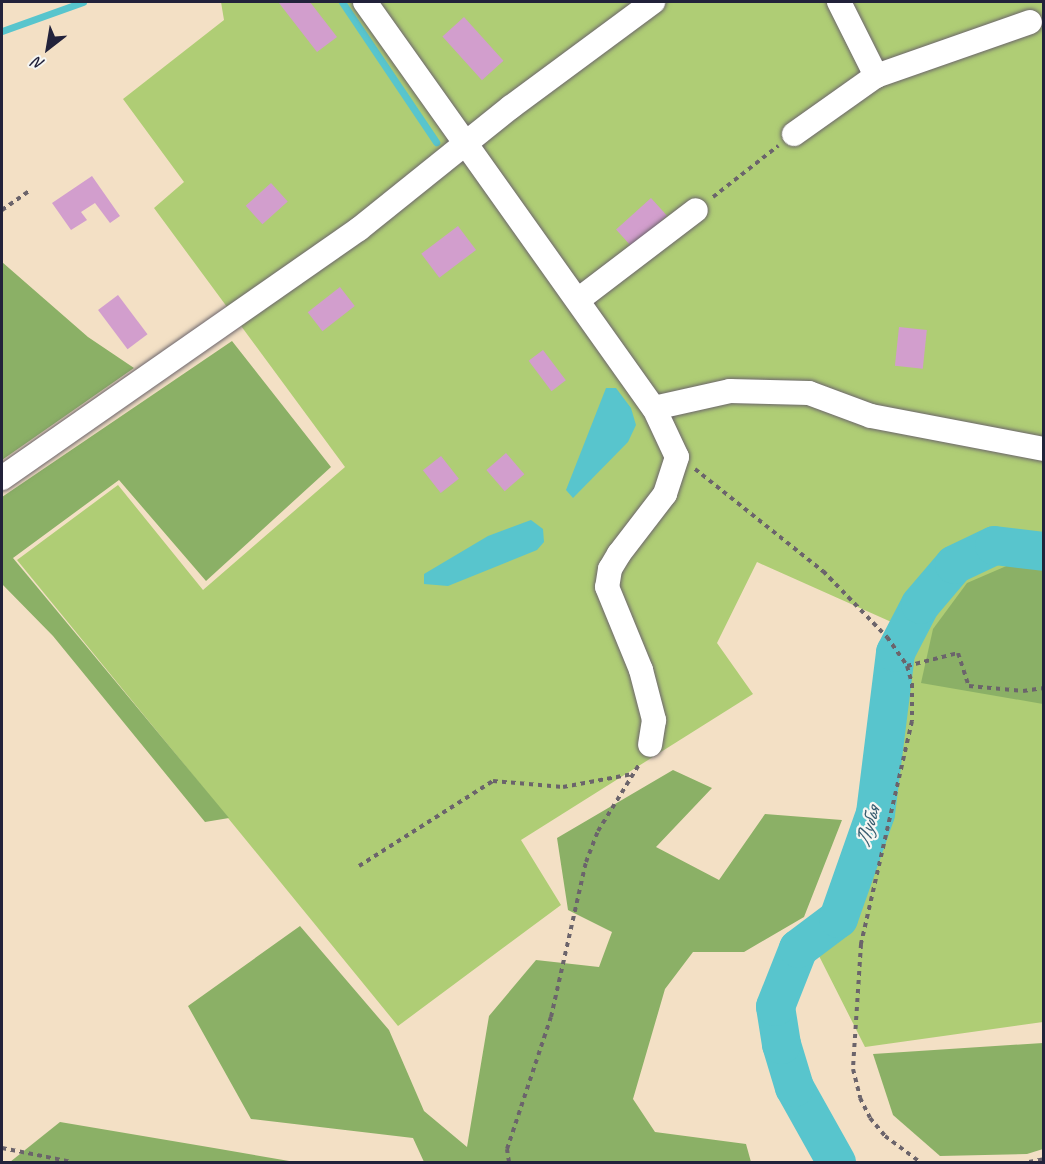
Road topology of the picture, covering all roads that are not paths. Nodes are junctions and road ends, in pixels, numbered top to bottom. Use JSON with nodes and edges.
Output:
{"nodes":[{"id":1,"x":365,"y":2,"type":"edge"},
{"id":2,"x":653,"y":2,"type":"edge"},
{"id":3,"x":839,"y":2,"type":"edge"},
{"id":4,"x":1030,"y":22,"type":"dead end"},
{"id":5,"x":876,"y":76,"type":"junction"},
{"id":6,"x":794,"y":134,"type":"road end"},
{"id":7,"x":468,"y":145,"type":"junction"},
{"id":8,"x":696,"y":210,"type":"road end"},
{"id":9,"x":578,"y":300,"type":"junction"},
{"id":10,"x":654,"y":408,"type":"junction"},
{"id":11,"x":1044,"y":449,"type":"edge"},
{"id":12,"x":2,"y":478,"type":"edge"},
{"id":13,"x":650,"y":745,"type":"road end"}],
"edges":[{"from":1,"to":7,"type":"street"},
{"from":2,"to":7,"type":"street"},
{"from":3,"to":5,"type":"street"},
{"from":4,"to":5,"type":"street"},
{"from":5,"to":6,"type":"street"},
{"from":7,"to":9,"type":"street"},
{"from":7,"to":12,"type":"street"},
{"from":8,"to":9,"type":"street"},
{"from":9,"to":10,"type":"street"},
{"from":10,"to":11,"type":"street"},
{"from":10,"to":13,"type":"street"}]}
